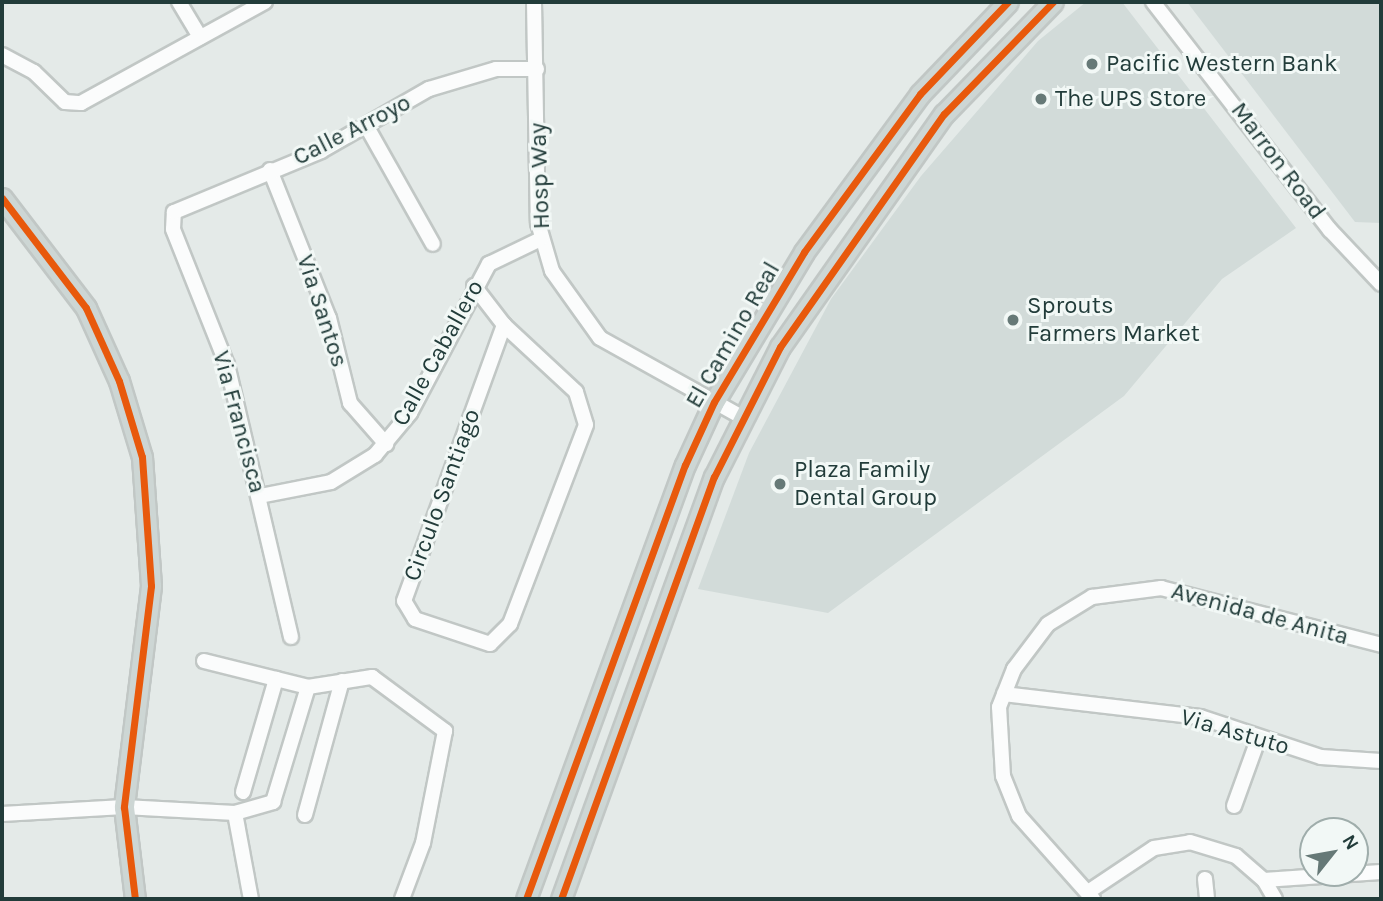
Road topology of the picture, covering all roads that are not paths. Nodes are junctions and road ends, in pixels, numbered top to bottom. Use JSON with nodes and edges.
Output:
{"nodes":[{"id":1,"x":179,"y":2,"type":"edge"},
{"id":2,"x":265,"y":2,"type":"edge"},
{"id":3,"x":534,"y":2,"type":"edge"},
{"id":4,"x":1008,"y":2,"type":"edge"},
{"id":5,"x":1053,"y":2,"type":"edge"},
{"id":6,"x":1153,"y":2,"type":"edge"},
{"id":7,"x":200,"y":37,"type":"junction"},
{"id":8,"x":2,"y":55,"type":"edge"},
{"id":9,"x":537,"y":69,"type":"junction"},
{"id":10,"x":367,"y":127,"type":"junction"},
{"id":11,"x":270,"y":170,"type":"junction"},
{"id":12,"x":2,"y":198,"type":"edge"},
{"id":13,"x":174,"y":212,"type":"joint"},
{"id":14,"x":541,"y":239,"type":"junction"},
{"id":15,"x":433,"y":244,"type":"dead end"},
{"id":16,"x":1381,"y":284,"type":"edge"},
{"id":17,"x":474,"y":286,"type":"junction"},
{"id":18,"x":504,"y":325,"type":"junction"},
{"id":19,"x":714,"y":402,"type":"junction"},
{"id":20,"x":742,"y":417,"type":"junction"},
{"id":21,"x":386,"y":444,"type":"junction"},
{"id":22,"x":260,"y":496,"type":"junction"},
{"id":23,"x":291,"y":637,"type":"dead end"},
{"id":24,"x":1381,"y":645,"type":"edge"},
{"id":25,"x":204,"y":661,"type":"dead end"},
{"id":26,"x":275,"y":678,"type":"junction"},
{"id":27,"x":342,"y":681,"type":"junction"},
{"id":28,"x":308,"y":687,"type":"junction"},
{"id":29,"x":1004,"y":694,"type":"junction"},
{"id":30,"x":1259,"y":737,"type":"junction"},
{"id":31,"x":1381,"y":761,"type":"edge"},
{"id":32,"x":243,"y":792,"type":"dead end"},
{"id":33,"x":1234,"y":806,"type":"dead end"},
{"id":34,"x":124,"y":807,"type":"junction"},
{"id":35,"x":235,"y":813,"type":"junction"},
{"id":36,"x":2,"y":814,"type":"edge"},
{"id":37,"x":305,"y":816,"type":"dead end"},
{"id":38,"x":1381,"y":872,"type":"edge"},
{"id":39,"x":1205,"y":879,"type":"dead end"},
{"id":40,"x":1264,"y":880,"type":"junction"},
{"id":41,"x":1091,"y":896,"type":"edge"},
{"id":42,"x":135,"y":899,"type":"edge"},
{"id":43,"x":251,"y":899,"type":"edge"},
{"id":44,"x":402,"y":899,"type":"edge"},
{"id":45,"x":526,"y":899,"type":"edge"},
{"id":46,"x":561,"y":899,"type":"edge"},
{"id":47,"x":1207,"y":899,"type":"edge"},
{"id":48,"x":1275,"y":899,"type":"edge"}],
"edges":[{"from":1,"to":7,"type":"street"},
{"from":2,"to":7,"type":"street"},
{"from":3,"to":9,"type":"street","name":"Hosp Way"},
{"from":4,"to":19,"type":"main road","name":"El Camino Real"},
{"from":5,"to":20,"type":"main road","name":"El Camino Real"},
{"from":6,"to":16,"type":"street","name":"Marron Road"},
{"from":7,"to":8,"type":"street"},
{"from":9,"to":10,"type":"street","name":"Calle Arroyo"},
{"from":9,"to":14,"type":"street","name":"Hosp Way"},
{"from":10,"to":11,"type":"street","name":"Calle Arroyo"},
{"from":10,"to":15,"type":"street"},
{"from":11,"to":13,"type":"street","name":"Calle Arroyo"},
{"from":11,"to":21,"type":"street","name":"Via Santos"},
{"from":12,"to":34,"type":"main road"},
{"from":13,"to":22,"type":"street","name":"Via Francisca"},
{"from":14,"to":17,"type":"street","name":"Calle Caballero"},
{"from":14,"to":19,"type":"street","name":"Hosp Way"},
{"from":17,"to":18,"type":"street"},
{"from":17,"to":21,"type":"street","name":"Calle Caballero"},
{"from":18,"to":18,"type":"street","name":"Circulo Santiago"},
{"from":19,"to":20,"type":"street","name":"Hosp Way"},
{"from":19,"to":45,"type":"main road","name":"El Camino Real"},
{"from":20,"to":46,"type":"main road","name":"El Camino Real"},
{"from":21,"to":22,"type":"street","name":"Calle Caballero"},
{"from":22,"to":23,"type":"street","name":"Via Francisca"},
{"from":24,"to":29,"type":"street","name":"Avenida de Anita"},
{"from":25,"to":26,"type":"street"},
{"from":26,"to":28,"type":"street"},
{"from":26,"to":32,"type":"street"},
{"from":27,"to":28,"type":"street"},
{"from":27,"to":37,"type":"street"},
{"from":27,"to":44,"type":"street"},
{"from":28,"to":35,"type":"street"},
{"from":29,"to":30,"type":"street","name":"Via Astuto"},
{"from":29,"to":41,"type":"street","name":"Avenida de Anita"},
{"from":30,"to":31,"type":"street","name":"Via Astuto"},
{"from":30,"to":33,"type":"street"},
{"from":34,"to":35,"type":"street"},
{"from":34,"to":36,"type":"street"},
{"from":34,"to":42,"type":"main road"},
{"from":35,"to":43,"type":"street"},
{"from":38,"to":40,"type":"street"},
{"from":39,"to":47,"type":"street"},
{"from":40,"to":41,"type":"street"},
{"from":40,"to":48,"type":"street"}]}
